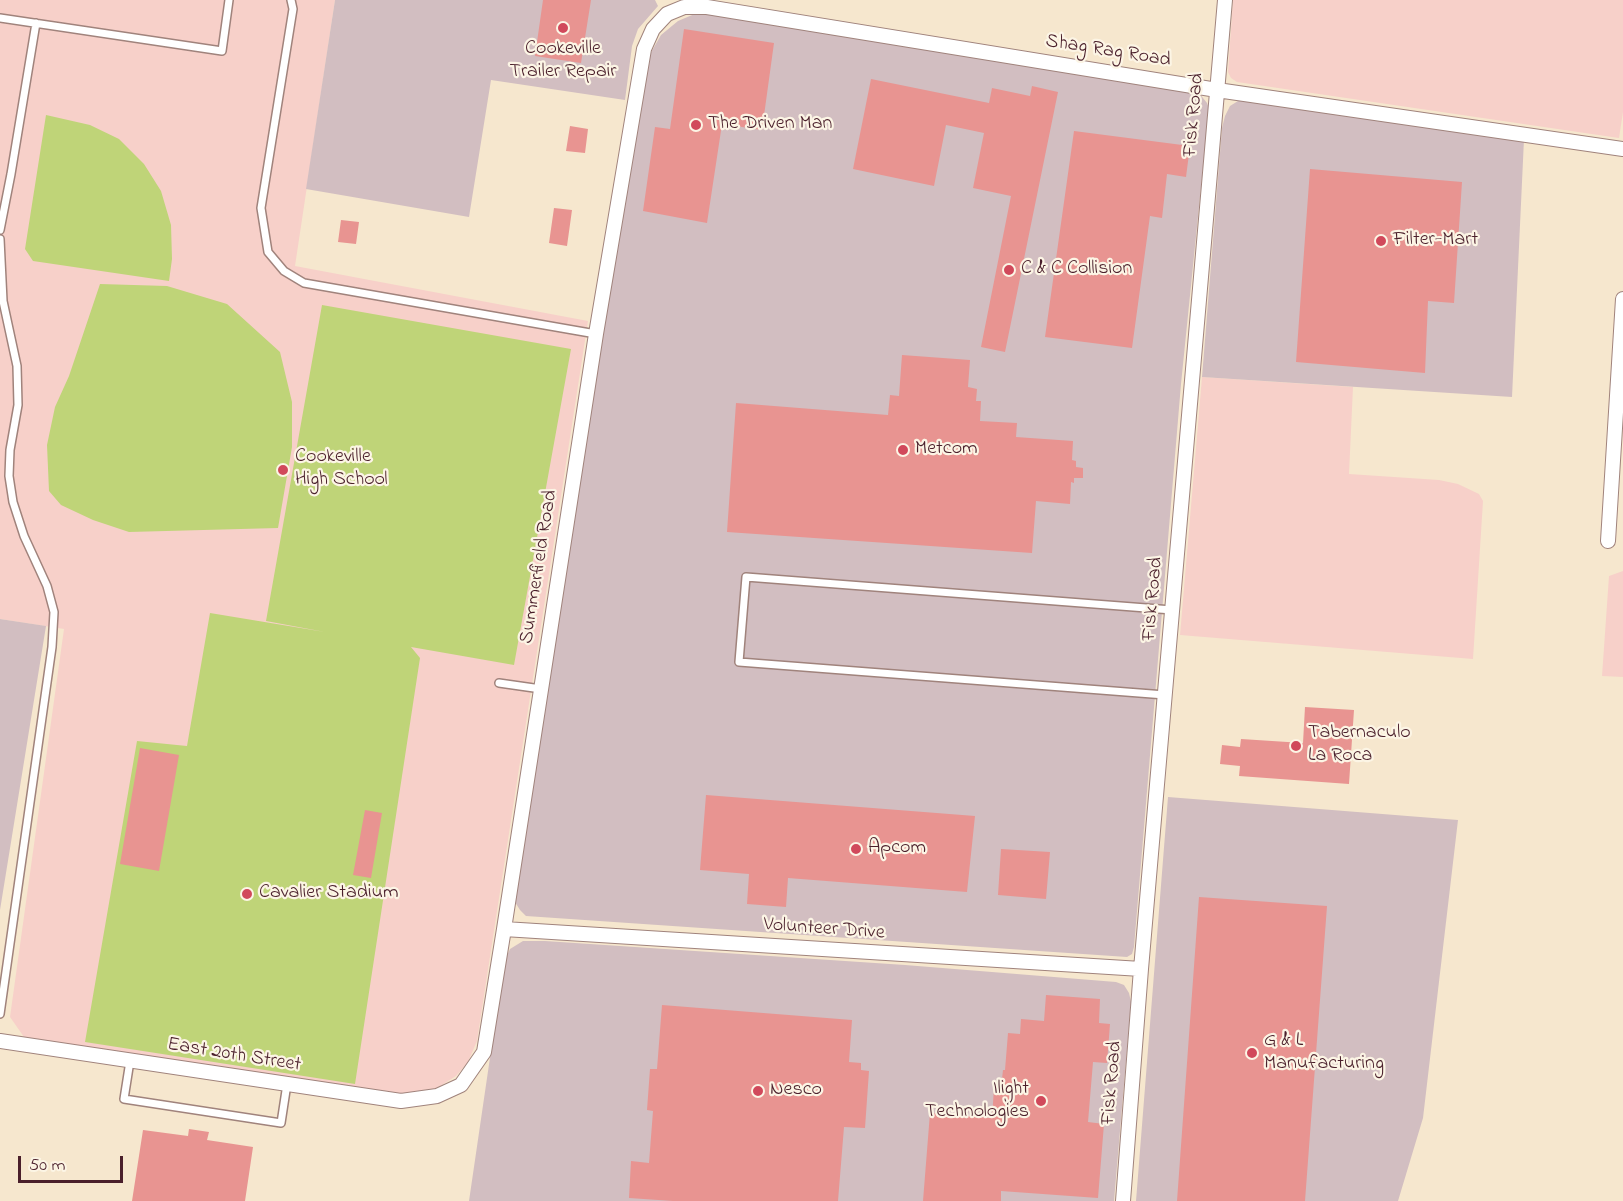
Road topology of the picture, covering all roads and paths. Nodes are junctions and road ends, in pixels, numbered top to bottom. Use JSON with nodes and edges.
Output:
{"nodes":[{"id":1,"x":229,"y":0,"type":"edge"},
{"id":2,"x":293,"y":0,"type":"edge"},
{"id":3,"x":1225,"y":0,"type":"edge"},
{"id":4,"x":0,"y":18,"type":"edge"},
{"id":5,"x":36,"y":23,"type":"junction"},
{"id":6,"x":644,"y":49,"type":"joint"},
{"id":7,"x":1217,"y":90,"type":"junction"},
{"id":8,"x":1623,"y":148,"type":"edge"},
{"id":9,"x":0,"y":230,"type":"edge"},
{"id":10,"x":0,"y":239,"type":"edge"},
{"id":11,"x":1623,"y":299,"type":"edge"},
{"id":12,"x":596,"y":334,"type":"junction"},
{"id":13,"x":1608,"y":541,"type":"dead end"},
{"id":14,"x":1172,"y":610,"type":"junction"},
{"id":15,"x":499,"y":683,"type":"dead end"},
{"id":16,"x":541,"y":689,"type":"junction"},
{"id":17,"x":1165,"y":695,"type":"junction"},
{"id":18,"x":504,"y":929,"type":"junction"},
{"id":19,"x":1141,"y":969,"type":"junction"},
{"id":20,"x":0,"y":1014,"type":"edge"},
{"id":21,"x":0,"y":1041,"type":"edge"},
{"id":22,"x":130,"y":1060,"type":"junction"},
{"id":23,"x":287,"y":1084,"type":"junction"},
{"id":24,"x":461,"y":1085,"type":"joint"},
{"id":25,"x":1123,"y":1201,"type":"edge"}],
"edges":[{"from":1,"to":5,"type":"lane"},
{"from":2,"to":12,"type":"lane"},
{"from":3,"to":7,"type":"street","name":"Fisk Road"},
{"from":4,"to":5,"type":"lane"},
{"from":5,"to":9,"type":"lane"},
{"from":6,"to":7,"type":"street","name":"Shag Rag Road"},
{"from":6,"to":12,"type":"street","name":"Summerfield Road"},
{"from":7,"to":8,"type":"street","name":"Shag Rag Road"},
{"from":7,"to":14,"type":"street","name":"Fisk Road"},
{"from":10,"to":20,"type":"lane"},
{"from":11,"to":13,"type":"street"},
{"from":12,"to":16,"type":"street","name":"Summerfield Road"},
{"from":14,"to":17,"type":"street","name":"Fisk Road"},
{"from":14,"to":17,"type":"lane"},
{"from":15,"to":16,"type":"lane"},
{"from":16,"to":18,"type":"street","name":"Summerfield Road"},
{"from":17,"to":19,"type":"street","name":"Fisk Road"},
{"from":18,"to":19,"type":"street","name":"Volunteer Drive"},
{"from":18,"to":24,"type":"street","name":"Summerfield Road"},
{"from":19,"to":25,"type":"street","name":"Fisk Road"},
{"from":21,"to":22,"type":"street","name":"East 20th Street"},
{"from":22,"to":23,"type":"street","name":"East 20th Street"},
{"from":22,"to":23,"type":"lane"},
{"from":23,"to":24,"type":"street","name":"East 20th Street"}]}
